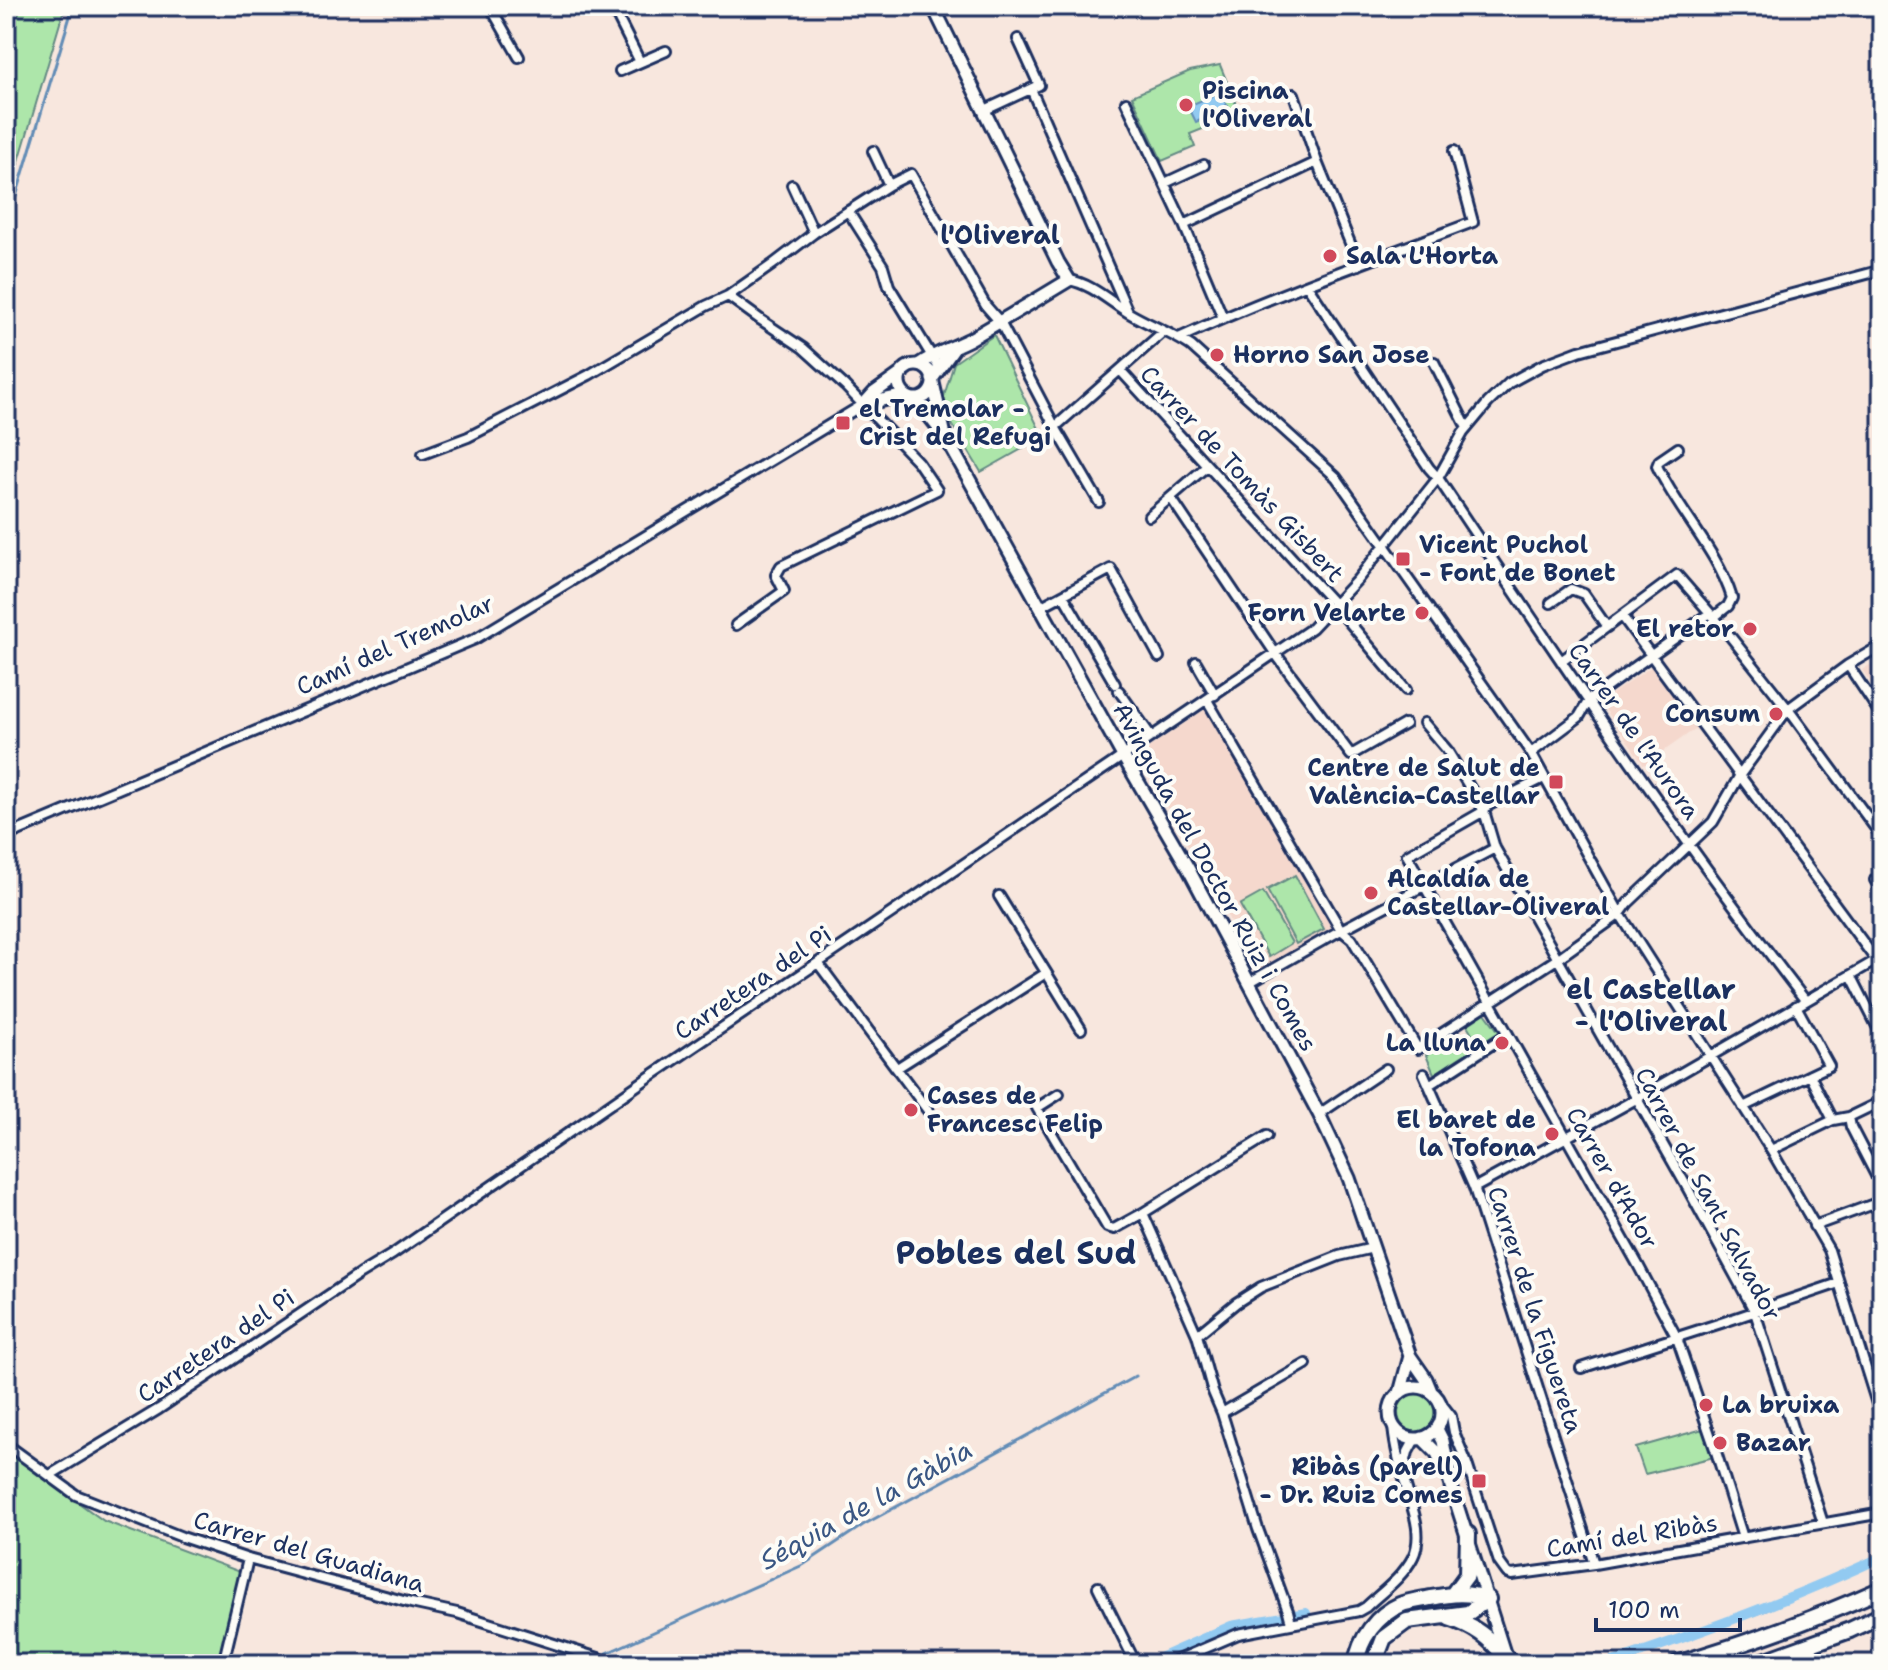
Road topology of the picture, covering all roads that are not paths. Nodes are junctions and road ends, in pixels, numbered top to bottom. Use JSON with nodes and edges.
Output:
{"nodes":[{"id":1,"x":490,"y":6,"type":"edge"},
{"id":2,"x":612,"y":6,"type":"edge"},
{"id":3,"x":933,"y":6,"type":"edge"},
{"id":4,"x":1018,"y":39,"type":"dead end"},
{"id":5,"x":666,"y":51,"type":"dead end"},
{"id":6,"x":519,"y":57,"type":"dead end"},
{"id":7,"x":640,"y":62,"type":"junction"},
{"id":8,"x":620,"y":71,"type":"dead end"},
{"id":9,"x":1035,"y":87,"type":"junction"},
{"id":10,"x":1294,"y":94,"type":"dead end"},
{"id":11,"x":1126,"y":102,"type":"dead end"},
{"id":12,"x":985,"y":110,"type":"junction"},
{"id":13,"x":873,"y":151,"type":"dead end"},
{"id":14,"x":1454,"y":151,"type":"dead end"},
{"id":15,"x":1317,"y":162,"type":"junction"},
{"id":16,"x":1204,"y":165,"type":"dead end"},
{"id":17,"x":1165,"y":183,"type":"junction"},
{"id":18,"x":792,"y":185,"type":"dead end"},
{"id":19,"x":889,"y":185,"type":"junction"},
{"id":20,"x":848,"y":211,"type":"junction"},
{"id":21,"x":1184,"y":225,"type":"junction"},
{"id":22,"x":814,"y":233,"type":"junction"},
{"id":23,"x":1359,"y":265,"type":"junction"},
{"id":24,"x":1882,"y":270,"type":"edge"},
{"id":25,"x":1069,"y":280,"type":"junction"},
{"id":26,"x":1307,"y":285,"type":"junction"},
{"id":27,"x":728,"y":296,"type":"junction"},
{"id":28,"x":1128,"y":313,"type":"junction"},
{"id":29,"x":1223,"y":318,"type":"junction"},
{"id":30,"x":1000,"y":322,"type":"junction"},
{"id":31,"x":1163,"y":332,"type":"junction"},
{"id":32,"x":1179,"y":338,"type":"junction"},
{"id":33,"x":955,"y":347,"type":"junction"},
{"id":34,"x":930,"y":354,"type":"junction"},
{"id":35,"x":1434,"y":362,"type":"dead end"},
{"id":36,"x":918,"y":365,"type":"junction"},
{"id":37,"x":939,"y":368,"type":"junction"},
{"id":38,"x":1120,"y":370,"type":"junction"},
{"id":39,"x":902,"y":372,"type":"junction"},
{"id":40,"x":932,"y":381,"type":"junction"},
{"id":41,"x":908,"y":396,"type":"junction"},
{"id":42,"x":864,"y":404,"type":"junction"},
{"id":43,"x":1055,"y":427,"type":"junction"},
{"id":44,"x":1467,"y":428,"type":"junction"},
{"id":45,"x":945,"y":436,"type":"junction"},
{"id":46,"x":1678,"y":448,"type":"dead end"},
{"id":47,"x":423,"y":454,"type":"dead end"},
{"id":48,"x":1207,"y":466,"type":"junction"},
{"id":49,"x":1438,"y":478,"type":"junction"},
{"id":50,"x":1171,"y":498,"type":"junction"},
{"id":51,"x":1099,"y":502,"type":"dead end"},
{"id":52,"x":1149,"y":516,"type":"dead end"},
{"id":53,"x":1385,"y":544,"type":"junction"},
{"id":54,"x":1063,"y":595,"type":"junction"},
{"id":55,"x":1551,"y":603,"type":"dead end"},
{"id":56,"x":1334,"y":604,"type":"junction"},
{"id":57,"x":1040,"y":607,"type":"junction"},
{"id":58,"x":1712,"y":615,"type":"junction"},
{"id":59,"x":1622,"y":616,"type":"junction"},
{"id":60,"x":736,"y":625,"type":"dead end"},
{"id":61,"x":1607,"y":627,"type":"junction"},
{"id":62,"x":1882,"y":645,"type":"edge"},
{"id":63,"x":1275,"y":653,"type":"junction"},
{"id":64,"x":1651,"y":656,"type":"junction"},
{"id":65,"x":1159,"y":657,"type":"dead end"},
{"id":66,"x":1561,"y":661,"type":"junction"},
{"id":67,"x":1196,"y":662,"type":"dead end"},
{"id":68,"x":1848,"y":665,"type":"junction"},
{"id":69,"x":1406,"y":690,"type":"dead end"},
{"id":70,"x":1215,"y":695,"type":"junction"},
{"id":71,"x":1207,"y":700,"type":"junction"},
{"id":72,"x":1589,"y":700,"type":"junction"},
{"id":73,"x":1788,"y":709,"type":"junction"},
{"id":74,"x":1882,"y":716,"type":"edge"},
{"id":75,"x":1424,"y":723,"type":"dead end"},
{"id":76,"x":1405,"y":724,"type":"dead end"},
{"id":77,"x":1151,"y":736,"type":"junction"},
{"id":78,"x":1531,"y":753,"type":"junction"},
{"id":79,"x":1123,"y":756,"type":"junction"},
{"id":80,"x":1740,"y":775,"type":"junction"},
{"id":81,"x":1544,"y":778,"type":"junction"},
{"id":82,"x":1484,"y":811,"type":"junction"},
{"id":83,"x":6,"y":836,"type":"edge"},
{"id":84,"x":1882,"y":837,"type":"edge"},
{"id":85,"x":1688,"y":845,"type":"junction"},
{"id":86,"x":1495,"y":848,"type":"junction"},
{"id":87,"x":1875,"y":880,"type":"dead end"},
{"id":88,"x":1424,"y":885,"type":"junction"},
{"id":89,"x":1882,"y":891,"type":"edge"},
{"id":90,"x":999,"y":896,"type":"dead end"},
{"id":91,"x":1620,"y":914,"type":"junction"},
{"id":92,"x":1341,"y":930,"type":"junction"},
{"id":93,"x":1879,"y":958,"type":"edge"},
{"id":94,"x":1557,"y":959,"type":"junction"},
{"id":95,"x":818,"y":963,"type":"junction"},
{"id":96,"x":1046,"y":973,"type":"junction"},
{"id":97,"x":1851,"y":975,"type":"junction"},
{"id":98,"x":1250,"y":982,"type":"junction"},
{"id":99,"x":1805,"y":1000,"type":"junction"},
{"id":100,"x":1489,"y":1001,"type":"junction"},
{"id":101,"x":1796,"y":1006,"type":"junction"},
{"id":102,"x":1081,"y":1029,"type":"dead end"},
{"id":103,"x":1508,"y":1034,"type":"junction"},
{"id":104,"x":1882,"y":1036,"type":"edge"},
{"id":105,"x":1712,"y":1056,"type":"junction"},
{"id":106,"x":897,"y":1068,"type":"junction"},
{"id":107,"x":1386,"y":1069,"type":"dead end"},
{"id":108,"x":1424,"y":1074,"type":"dead end"},
{"id":109,"x":1810,"y":1075,"type":"junction"},
{"id":110,"x":1429,"y":1085,"type":"junction"},
{"id":111,"x":1059,"y":1094,"type":"dead end"},
{"id":112,"x":1636,"y":1099,"type":"junction"},
{"id":113,"x":1882,"y":1101,"type":"edge"},
{"id":114,"x":1743,"y":1107,"type":"junction"},
{"id":115,"x":1319,"y":1114,"type":"junction"},
{"id":116,"x":932,"y":1116,"type":"dead end"},
{"id":117,"x":1849,"y":1117,"type":"junction"},
{"id":118,"x":1833,"y":1120,"type":"junction"},
{"id":119,"x":1267,"y":1136,"type":"dead end"},
{"id":120,"x":1565,"y":1137,"type":"junction"},
{"id":121,"x":1771,"y":1150,"type":"junction"},
{"id":122,"x":1882,"y":1187,"type":"edge"},
{"id":123,"x":1474,"y":1188,"type":"junction"},
{"id":124,"x":1882,"y":1201,"type":"edge"},
{"id":125,"x":1143,"y":1213,"type":"junction"},
{"id":126,"x":1814,"y":1226,"type":"junction"},
{"id":127,"x":1373,"y":1248,"type":"junction"},
{"id":128,"x":1839,"y":1283,"type":"junction"},
{"id":129,"x":1755,"y":1312,"type":"junction"},
{"id":130,"x":1197,"y":1335,"type":"junction"},
{"id":131,"x":1677,"y":1338,"type":"junction"},
{"id":132,"x":1410,"y":1356,"type":"junction"},
{"id":133,"x":1306,"y":1364,"type":"dead end"},
{"id":134,"x":1581,"y":1368,"type":"dead end"},
{"id":135,"x":1431,"y":1391,"type":"junction"},
{"id":136,"x":1400,"y":1393,"type":"junction"},
{"id":137,"x":1440,"y":1402,"type":"junction"},
{"id":138,"x":1222,"y":1413,"type":"junction"},
{"id":139,"x":1882,"y":1420,"type":"edge"},
{"id":140,"x":1393,"y":1425,"type":"junction"},
{"id":141,"x":1437,"y":1428,"type":"junction"},
{"id":142,"x":1419,"y":1439,"type":"junction"},
{"id":143,"x":6,"y":1444,"type":"edge"},
{"id":144,"x":1466,"y":1461,"type":"junction"},
{"id":145,"x":1447,"y":1466,"type":"junction"},
{"id":146,"x":1402,"y":1473,"type":"junction"},
{"id":147,"x":50,"y":1475,"type":"junction"},
{"id":148,"x":1449,"y":1480,"type":"junction"},
{"id":149,"x":1882,"y":1513,"type":"edge"},
{"id":150,"x":1823,"y":1523,"type":"junction"},
{"id":151,"x":1468,"y":1534,"type":"junction"},
{"id":152,"x":1743,"y":1538,"type":"junction"},
{"id":153,"x":248,"y":1559,"type":"junction"},
{"id":154,"x":1594,"y":1564,"type":"junction"},
{"id":155,"x":1098,"y":1587,"type":"dead end"},
{"id":156,"x":1882,"y":1589,"type":"edge"},
{"id":157,"x":1453,"y":1594,"type":"junction"},
{"id":158,"x":1488,"y":1599,"type":"junction"},
{"id":159,"x":1882,"y":1615,"type":"edge"},
{"id":160,"x":1441,"y":1616,"type":"junction"},
{"id":161,"x":1291,"y":1623,"type":"junction"},
{"id":162,"x":1506,"y":1661,"type":"edge"},
{"id":163,"x":223,"y":1664,"type":"edge"},
{"id":164,"x":617,"y":1664,"type":"edge"},
{"id":165,"x":1136,"y":1664,"type":"edge"},
{"id":166,"x":1168,"y":1664,"type":"edge"},
{"id":167,"x":1356,"y":1664,"type":"edge"},
{"id":168,"x":1374,"y":1664,"type":"edge"},
{"id":169,"x":1676,"y":1664,"type":"edge"},
{"id":170,"x":1756,"y":1664,"type":"edge"}],
"edges":[{"from":1,"to":6,"type":"street"},
{"from":2,"to":7,"type":"street"},
{"from":3,"to":12,"type":"street"},
{"from":4,"to":9,"type":"street"},
{"from":5,"to":7,"type":"street"},
{"from":7,"to":8,"type":"street"},
{"from":9,"to":12,"type":"street"},
{"from":9,"to":28,"type":"street"},
{"from":10,"to":15,"type":"street"},
{"from":11,"to":17,"type":"street"},
{"from":12,"to":25,"type":"street"},
{"from":13,"to":19,"type":"street"},
{"from":14,"to":23,"type":"street"},
{"from":15,"to":21,"type":"street"},
{"from":15,"to":23,"type":"street"},
{"from":16,"to":17,"type":"street"},
{"from":17,"to":21,"type":"street"},
{"from":18,"to":22,"type":"street"},
{"from":19,"to":20,"type":"street"},
{"from":19,"to":30,"type":"street"},
{"from":20,"to":22,"type":"street"},
{"from":20,"to":34,"type":"street"},
{"from":21,"to":29,"type":"street"},
{"from":22,"to":27,"type":"street"},
{"from":23,"to":26,"type":"street"},
{"from":24,"to":44,"type":"street","name":"Carretera del Pi"},
{"from":25,"to":28,"type":"street"},
{"from":25,"to":30,"type":"street"},
{"from":26,"to":29,"type":"street"},
{"from":26,"to":49,"type":"street","name":"Carrer de l'Aurora"},
{"from":27,"to":42,"type":"street"},
{"from":27,"to":47,"type":"street"},
{"from":28,"to":31,"type":"street"},
{"from":29,"to":32,"type":"street"},
{"from":30,"to":33,"type":"street"},
{"from":30,"to":43,"type":"street"},
{"from":31,"to":32,"type":"street"},
{"from":31,"to":38,"type":"street"},
{"from":32,"to":53,"type":"street"},
{"from":33,"to":34,"type":"street"},
{"from":33,"to":37,"type":"street"},
{"from":34,"to":36,"type":"street"},
{"from":34,"to":37,"type":"street"},
{"from":35,"to":44,"type":"street"},
{"from":36,"to":39,"type":"street"},
{"from":36,"to":40,"type":"street"},
{"from":37,"to":40,"type":"street"},
{"from":38,"to":43,"type":"street"},
{"from":38,"to":48,"type":"street","name":"Carrer de Tomàs Gisbert"},
{"from":39,"to":41,"type":"street"},
{"from":39,"to":42,"type":"street","name":"Camí del Tremolar"},
{"from":40,"to":41,"type":"street"},
{"from":40,"to":45,"type":"street","name":"Avinguda del Doctor Ruiz i Comes"},
{"from":41,"to":42,"type":"street","name":"Camí del Tremolar"},
{"from":41,"to":45,"type":"street","name":"Avinguda del Doctor Ruiz i Comes"},
{"from":42,"to":60,"type":"street"},
{"from":42,"to":83,"type":"street","name":"Camí del Tremolar"},
{"from":43,"to":51,"type":"street"},
{"from":44,"to":49,"type":"street","name":"Carretera del Pi"},
{"from":45,"to":57,"type":"street","name":"Avinguda del Doctor Ruiz i Comes"},
{"from":46,"to":58,"type":"street"},
{"from":48,"to":50,"type":"street"},
{"from":48,"to":56,"type":"street","name":"Carrer de Tomàs Gisbert"},
{"from":49,"to":53,"type":"street","name":"Carretera del Pi"},
{"from":49,"to":66,"type":"street","name":"Carrer de l'Aurora"},
{"from":50,"to":52,"type":"street"},
{"from":50,"to":63,"type":"street"},
{"from":53,"to":56,"type":"street","name":"Carretera del Pi"},
{"from":53,"to":78,"type":"street"},
{"from":54,"to":57,"type":"street"},
{"from":54,"to":65,"type":"street"},
{"from":54,"to":77,"type":"street","name":"Avinguda del Doctor Ruiz i Comes"},
{"from":55,"to":61,"type":"street"},
{"from":56,"to":63,"type":"street","name":"Carretera del Pi"},
{"from":56,"to":69,"type":"street","name":"Carrer de Tomàs Gisbert"},
{"from":57,"to":79,"type":"street","name":"Avinguda del Doctor Ruiz i Comes"},
{"from":58,"to":59,"type":"street"},
{"from":58,"to":64,"type":"street"},
{"from":58,"to":73,"type":"street"},
{"from":59,"to":61,"type":"street"},
{"from":59,"to":64,"type":"street"},
{"from":61,"to":66,"type":"street"},
{"from":62,"to":68,"type":"street"},
{"from":63,"to":70,"type":"street","name":"Carretera del Pi"},
{"from":63,"to":76,"type":"street"},
{"from":64,"to":72,"type":"street"},
{"from":64,"to":80,"type":"street"},
{"from":66,"to":72,"type":"street","name":"Carrer de l'Aurora"},
{"from":67,"to":70,"type":"street"},
{"from":68,"to":73,"type":"street"},
{"from":68,"to":74,"type":"street"},
{"from":70,"to":71,"type":"street","name":"Carretera del Pi"},
{"from":71,"to":77,"type":"street","name":"Carretera del Pi"},
{"from":71,"to":92,"type":"street"},
{"from":72,"to":78,"type":"street"},
{"from":72,"to":85,"type":"street","name":"Carrer de l'Aurora"},
{"from":73,"to":80,"type":"street"},
{"from":73,"to":84,"type":"street"},
{"from":75,"to":82,"type":"street","name":"Carrer de Sant Salvador"},
{"from":77,"to":79,"type":"street","name":"Carretera del Pi"},
{"from":78,"to":81,"type":"street"},
{"from":79,"to":95,"type":"street","name":"Carretera del Pi"},
{"from":79,"to":98,"type":"street","name":"Avinguda del Doctor Ruiz i Comes"},
{"from":80,"to":85,"type":"street"},
{"from":80,"to":93,"type":"street"},
{"from":81,"to":82,"type":"street"},
{"from":81,"to":91,"type":"street"},
{"from":82,"to":86,"type":"street","name":"Carrer de Sant Salvador"},
{"from":82,"to":88,"type":"street","name":"Carrer d'Ador"},
{"from":85,"to":91,"type":"street"},
{"from":85,"to":99,"type":"street","name":"Carrer de l'Aurora"},
{"from":86,"to":88,"type":"street"},
{"from":86,"to":94,"type":"street","name":"Carrer de Sant Salvador"},
{"from":87,"to":89,"type":"street"},
{"from":88,"to":92,"type":"street"},
{"from":88,"to":100,"type":"street","name":"Carrer d'Ador"},
{"from":90,"to":96,"type":"street"},
{"from":91,"to":94,"type":"street"},
{"from":91,"to":105,"type":"street"},
{"from":92,"to":98,"type":"street"},
{"from":92,"to":100,"type":"street"},
{"from":93,"to":97,"type":"street"},
{"from":94,"to":100,"type":"street"},
{"from":94,"to":112,"type":"street","name":"Carrer de Sant Salvador"},
{"from":95,"to":106,"type":"street"},
{"from":95,"to":147,"type":"street","name":"Carretera del Pi"},
{"from":96,"to":102,"type":"street"},
{"from":96,"to":106,"type":"street"},
{"from":97,"to":99,"type":"street"},
{"from":97,"to":104,"type":"street"},
{"from":98,"to":115,"type":"street","name":"Avinguda del Doctor Ruiz i Comes"},
{"from":99,"to":101,"type":"street"},
{"from":100,"to":103,"type":"street","name":"Carrer d'Ador"},
{"from":101,"to":105,"type":"street"},
{"from":101,"to":109,"type":"street"},
{"from":103,"to":110,"type":"street"},
{"from":103,"to":120,"type":"street","name":"Carrer d'Ador"},
{"from":105,"to":112,"type":"street"},
{"from":105,"to":114,"type":"street"},
{"from":106,"to":116,"type":"street"},
{"from":107,"to":115,"type":"street"},
{"from":108,"to":110,"type":"street","name":"Carrer de la Figuereta"},
{"from":109,"to":114,"type":"street"},
{"from":109,"to":118,"type":"street"},
{"from":110,"to":123,"type":"street","name":"Carrer de la Figuereta"},
{"from":111,"to":125,"type":"street"},
{"from":112,"to":120,"type":"street"},
{"from":112,"to":129,"type":"street","name":"Carrer de Sant Salvador"},
{"from":113,"to":117,"type":"street"},
{"from":114,"to":121,"type":"street"},
{"from":115,"to":127,"type":"street","name":"Avinguda del Doctor Ruiz i Comes"},
{"from":117,"to":118,"type":"street"},
{"from":117,"to":122,"type":"street"},
{"from":118,"to":121,"type":"street"},
{"from":119,"to":125,"type":"street"},
{"from":120,"to":123,"type":"street"},
{"from":120,"to":131,"type":"street","name":"Carrer d'Ador"},
{"from":121,"to":126,"type":"street"},
{"from":123,"to":154,"type":"street","name":"Carrer de la Figuereta"},
{"from":124,"to":126,"type":"street"},
{"from":125,"to":130,"type":"street"},
{"from":126,"to":128,"type":"street"},
{"from":127,"to":130,"type":"street"},
{"from":127,"to":132,"type":"street","name":"Avinguda del Doctor Ruiz i Comes"},
{"from":128,"to":129,"type":"street"},
{"from":128,"to":139,"type":"street"},
{"from":129,"to":131,"type":"street"},
{"from":129,"to":150,"type":"street","name":"Carrer de Sant Salvador"},
{"from":130,"to":138,"type":"street"},
{"from":131,"to":134,"type":"street"},
{"from":131,"to":152,"type":"street","name":"Carrer d'Ador"},
{"from":132,"to":135,"type":"street","name":"Avinguda del Doctor Ruiz i Comes"},
{"from":132,"to":136,"type":"street"},
{"from":133,"to":138,"type":"street"},
{"from":135,"to":136,"type":"street"},
{"from":135,"to":137,"type":"street"},
{"from":136,"to":140,"type":"street"},
{"from":137,"to":141,"type":"street"},
{"from":137,"to":144,"type":"street","name":"Camí del Ribàs"},
{"from":138,"to":161,"type":"street"},
{"from":140,"to":142,"type":"street"},
{"from":140,"to":146,"type":"street"},
{"from":141,"to":142,"type":"street"},
{"from":141,"to":144,"type":"street","name":"Camí del Ribàs"},
{"from":141,"to":145,"type":"street"},
{"from":142,"to":146,"type":"street"},
{"from":142,"to":148,"type":"street"},
{"from":143,"to":147,"type":"street","name":"Carrer del Guadiana"},
{"from":144,"to":145,"type":"street"},
{"from":144,"to":154,"type":"street","name":"Camí del Ribàs"},
{"from":145,"to":148,"type":"street"},
{"from":146,"to":161,"type":"street"},
{"from":147,"to":153,"type":"street","name":"Carrer del Guadiana"},
{"from":148,"to":151,"type":"street"},
{"from":149,"to":150,"type":"street","name":"Camí del Ribàs"},
{"from":150,"to":152,"type":"street","name":"Camí del Ribàs"},
{"from":151,"to":157,"type":"highway"},
{"from":151,"to":158,"type":"street"},
{"from":152,"to":154,"type":"street","name":"Camí del Ribàs"},
{"from":153,"to":163,"type":"street"},
{"from":153,"to":164,"type":"street","name":"Carrer del Guadiana"},
{"from":155,"to":165,"type":"street"},
{"from":156,"to":169,"type":"highway"},
{"from":157,"to":158,"type":"highway"},
{"from":157,"to":167,"type":"highway"},
{"from":158,"to":160,"type":"highway"},
{"from":158,"to":162,"type":"street"},
{"from":159,"to":170,"type":"highway"},
{"from":160,"to":162,"type":"highway"},
{"from":160,"to":168,"type":"highway"},
{"from":161,"to":166,"type":"street"}]}
